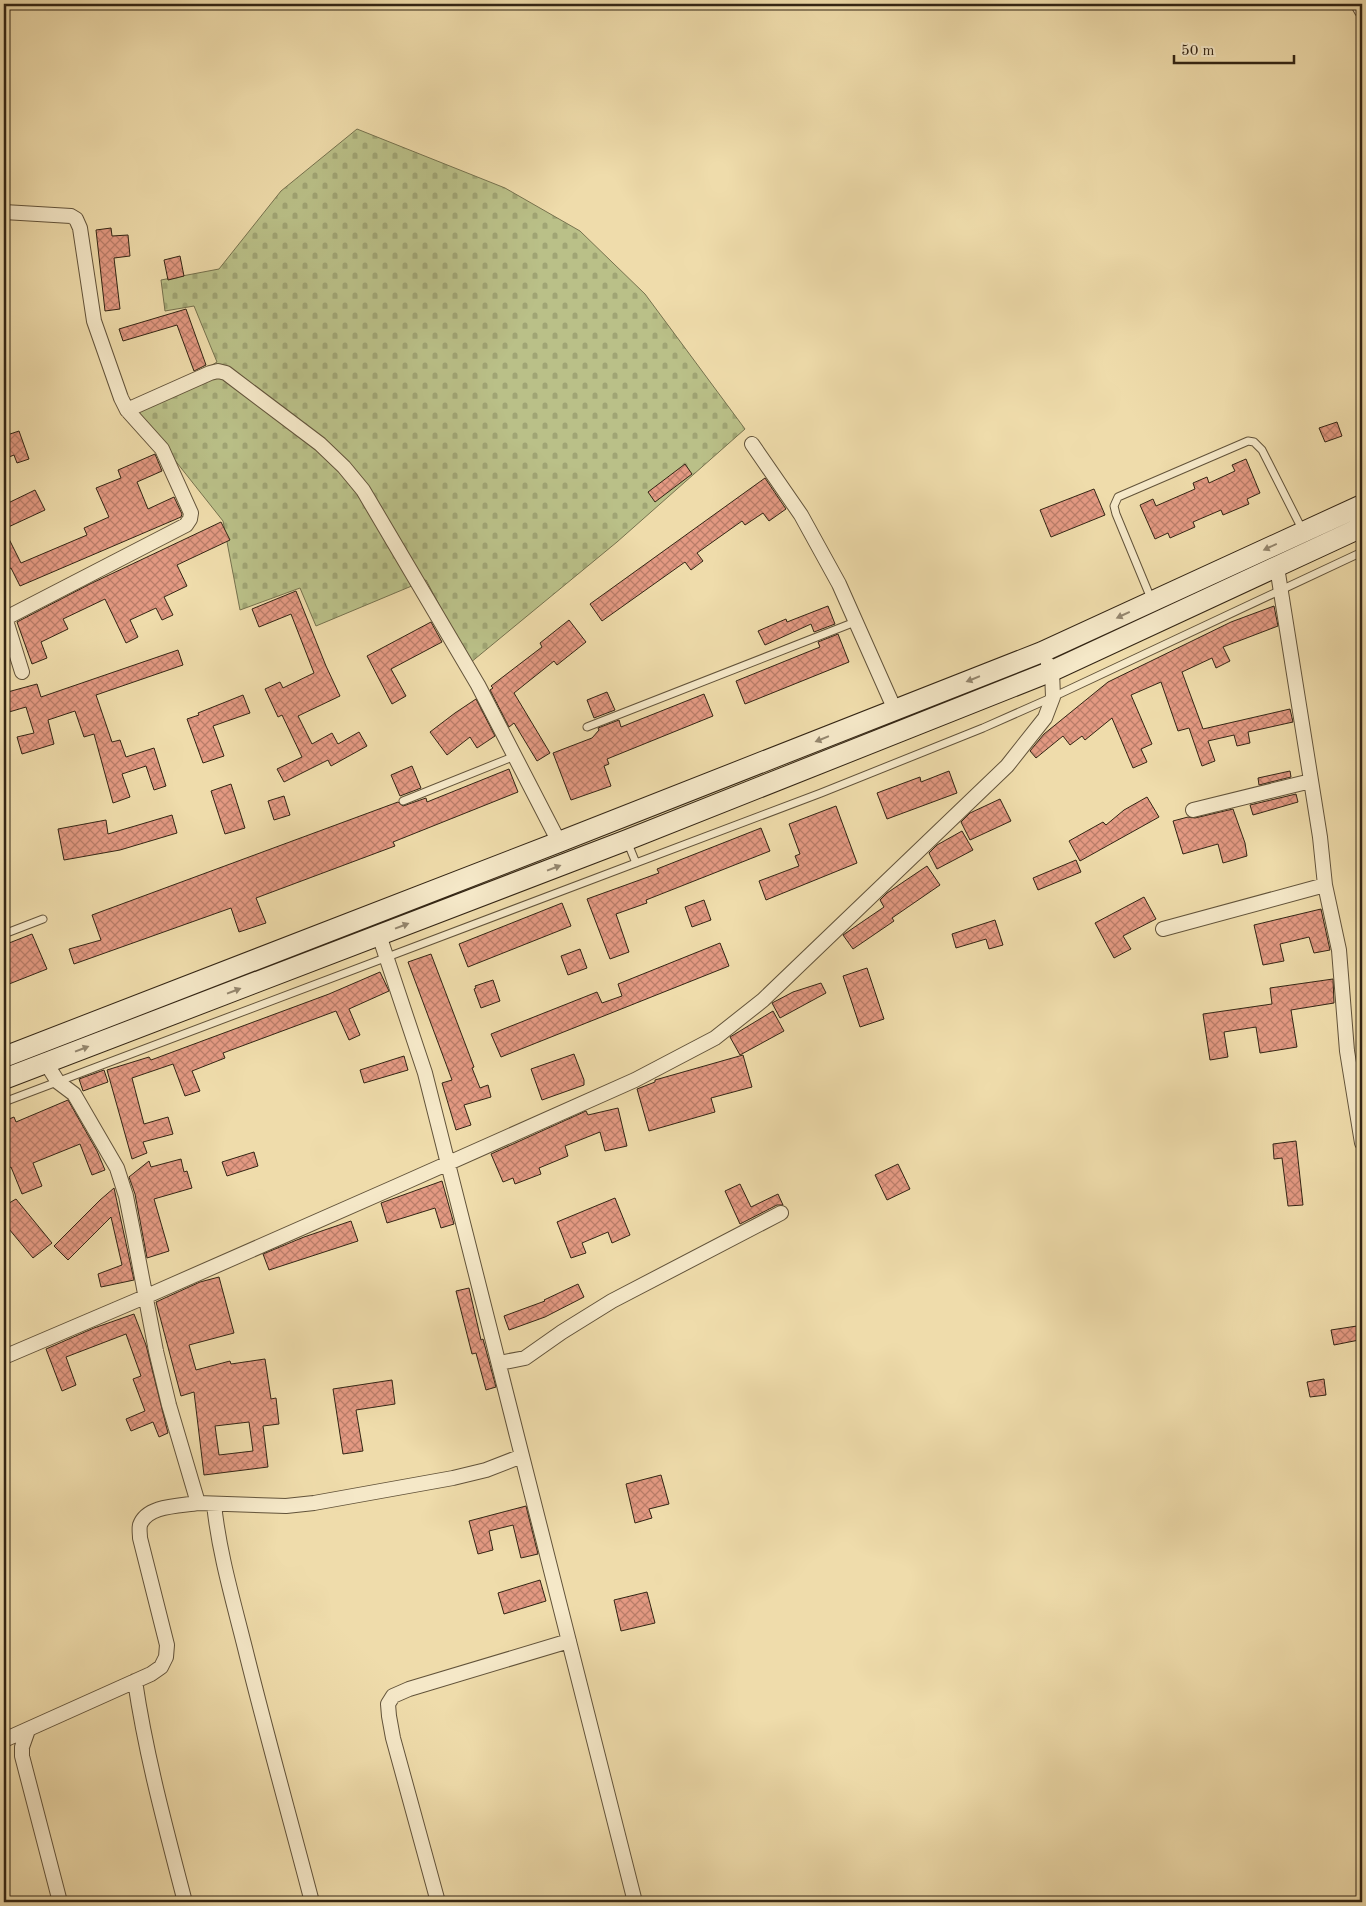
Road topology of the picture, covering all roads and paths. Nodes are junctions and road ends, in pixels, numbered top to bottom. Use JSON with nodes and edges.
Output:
{"nodes":[{"id":1,"x":1358,"y":4,"type":"edge"},
{"id":2,"x":1362,"y":11,"type":"edge"},
{"id":3,"x":4,"y":212,"type":"edge"},
{"id":4,"x":126,"y":410,"type":"junction"},
{"id":5,"x":752,"y":444,"type":"dead end"},
{"id":6,"x":1362,"y":504,"type":"edge"},
{"id":7,"x":1362,"y":527,"type":"edge"},
{"id":8,"x":1304,"y":532,"type":"junction"},
{"id":9,"x":1362,"y":552,"type":"edge"},
{"id":10,"x":1277,"y":566,"type":"junction"},
{"id":11,"x":1280,"y":592,"type":"junction"},
{"id":12,"x":1152,"y":601,"type":"junction"},
{"id":13,"x":4,"y":617,"type":"edge"},
{"id":14,"x":855,"y":622,"type":"junction"},
{"id":15,"x":1042,"y":652,"type":"junction"},
{"id":16,"x":1052,"y":671,"type":"junction"},
{"id":17,"x":22,"y":672,"type":"dead end"},
{"id":18,"x":1053,"y":697,"type":"junction"},
{"id":19,"x":894,"y":710,"type":"junction"},
{"id":20,"x":587,"y":727,"type":"dead end"},
{"id":21,"x":515,"y":756,"type":"junction"},
{"id":22,"x":1311,"y":781,"type":"junction"},
{"id":23,"x":403,"y":801,"type":"dead end"},
{"id":24,"x":1193,"y":810,"type":"dead end"},
{"id":25,"x":626,"y":840,"type":"junction"},
{"id":26,"x":559,"y":842,"type":"junction"},
{"id":27,"x":636,"y":863,"type":"junction"},
{"id":28,"x":1325,"y":885,"type":"junction"},
{"id":29,"x":43,"y":919,"type":"dead end"},
{"id":30,"x":1163,"y":929,"type":"dead end"},
{"id":31,"x":4,"y":934,"type":"edge"},
{"id":32,"x":379,"y":935,"type":"junction"},
{"id":33,"x":387,"y":957,"type":"junction"},
{"id":34,"x":4,"y":1057,"type":"edge"},
{"id":35,"x":46,"y":1063,"type":"junction"},
{"id":36,"x":4,"y":1079,"type":"edge"},
{"id":37,"x":58,"y":1082,"type":"junction"},
{"id":38,"x":4,"y":1102,"type":"edge"},
{"id":39,"x":1362,"y":1142,"type":"edge"},
{"id":40,"x":448,"y":1163,"type":"junction"},
{"id":41,"x":781,"y":1213,"type":"dead end"},
{"id":42,"x":147,"y":1296,"type":"junction"},
{"id":43,"x":4,"y":1357,"type":"edge"},
{"id":44,"x":499,"y":1364,"type":"junction"},
{"id":45,"x":522,"y":1456,"type":"junction"},
{"id":46,"x":198,"y":1503,"type":"junction"},
{"id":47,"x":214,"y":1504,"type":"junction"},
{"id":48,"x":569,"y":1641,"type":"junction"},
{"id":49,"x":135,"y":1681,"type":"junction"},
{"id":50,"x":28,"y":1730,"type":"junction"},
{"id":51,"x":4,"y":1740,"type":"edge"},
{"id":52,"x":60,"y":1902,"type":"edge"},
{"id":53,"x":185,"y":1902,"type":"edge"},
{"id":54,"x":312,"y":1902,"type":"edge"},
{"id":55,"x":438,"y":1902,"type":"edge"},
{"id":56,"x":635,"y":1902,"type":"edge"}],
"edges":[{"from":1,"to":2,"type":"street"},
{"from":3,"to":4,"type":"street"},
{"from":4,"to":13,"type":"street"},
{"from":4,"to":21,"type":"street"},
{"from":5,"to":14,"type":"street"},
{"from":6,"to":8,"type":"main road"},
{"from":7,"to":10,"type":"main road"},
{"from":8,"to":12,"type":"main road","one_way":true},
{"from":8,"to":12,"type":"lane"},
{"from":9,"to":11,"type":"lane"},
{"from":10,"to":11,"type":"street"},
{"from":10,"to":16,"type":"main road"},
{"from":11,"to":18,"type":"lane"},
{"from":11,"to":22,"type":"street"},
{"from":12,"to":15,"type":"main road","one_way":true},
{"from":13,"to":17,"type":"street"},
{"from":14,"to":19,"type":"street"},
{"from":14,"to":20,"type":"lane"},
{"from":15,"to":16,"type":"street"},
{"from":15,"to":19,"type":"main road","one_way":true},
{"from":16,"to":18,"type":"street"},
{"from":16,"to":25,"type":"main road"},
{"from":18,"to":27,"type":"lane"},
{"from":18,"to":40,"type":"street"},
{"from":19,"to":26,"type":"main road","one_way":true},
{"from":21,"to":23,"type":"lane"},
{"from":21,"to":26,"type":"street"},
{"from":22,"to":24,"type":"street"},
{"from":22,"to":28,"type":"street"},
{"from":25,"to":27,"type":"lane"},
{"from":32,"to":25,"type":"main road","one_way":true},
{"from":26,"to":34,"type":"main road"},
{"from":27,"to":33,"type":"lane"},
{"from":28,"to":30,"type":"street"},
{"from":28,"to":39,"type":"street"},
{"from":29,"to":31,"type":"lane"},
{"from":32,"to":33,"type":"street"},
{"from":35,"to":32,"type":"main road","one_way":true},
{"from":33,"to":37,"type":"lane"},
{"from":33,"to":40,"type":"street"},
{"from":35,"to":36,"type":"main road"},
{"from":35,"to":37,"type":"street"},
{"from":37,"to":38,"type":"lane"},
{"from":37,"to":42,"type":"street"},
{"from":40,"to":42,"type":"street"},
{"from":40,"to":44,"type":"street"},
{"from":41,"to":44,"type":"street"},
{"from":42,"to":43,"type":"street"},
{"from":42,"to":46,"type":"street"},
{"from":44,"to":45,"type":"street"},
{"from":45,"to":47,"type":"street"},
{"from":45,"to":48,"type":"street"},
{"from":46,"to":47,"type":"street"},
{"from":46,"to":49,"type":"street"},
{"from":47,"to":54,"type":"street"},
{"from":48,"to":55,"type":"street"},
{"from":48,"to":56,"type":"street"},
{"from":49,"to":50,"type":"street"},
{"from":49,"to":53,"type":"street"},
{"from":50,"to":51,"type":"street"},
{"from":50,"to":52,"type":"street"}]}
